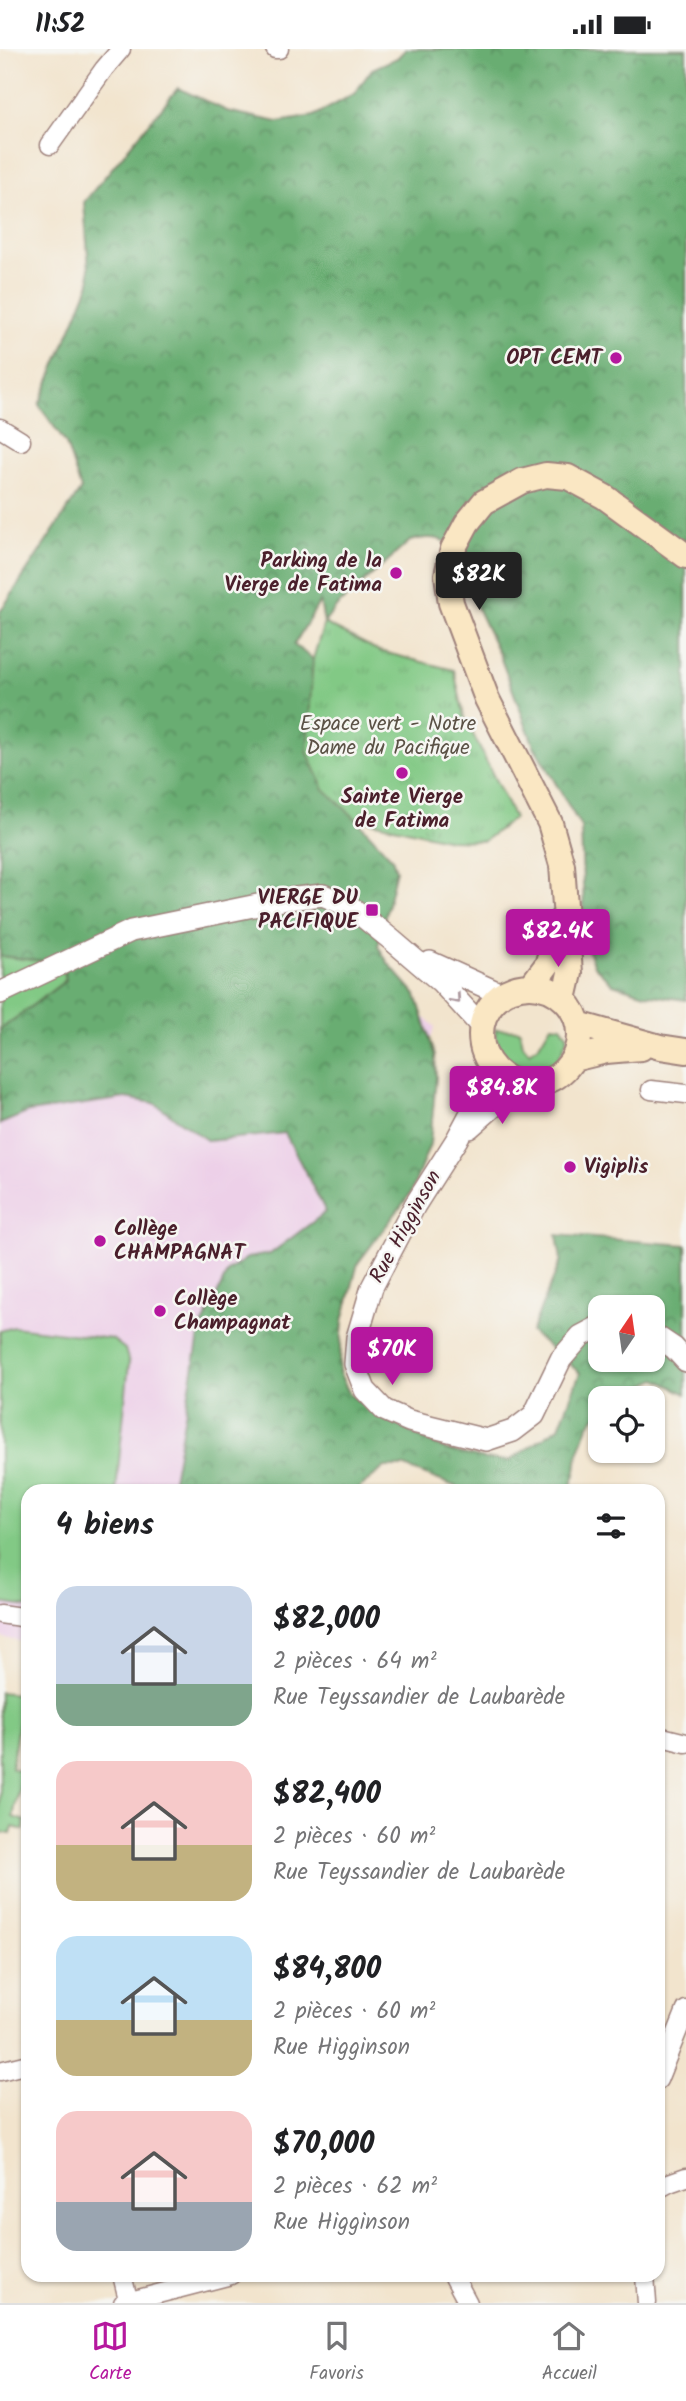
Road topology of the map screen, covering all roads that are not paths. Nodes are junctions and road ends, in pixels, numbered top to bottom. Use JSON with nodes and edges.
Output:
{"nodes":[{"id":1,"x":121,"y":49,"type":"edge"},
{"id":2,"x":50,"y":145,"type":"dead end"},
{"id":3,"x":0,"y":428,"type":"edge"},
{"id":4,"x":20,"y":441,"type":"dead end"},
{"id":5,"x":686,"y":556,"type":"edge"},
{"id":6,"x":566,"y":902,"type":"junction"},
{"id":7,"x":393,"y":941,"type":"junction"},
{"id":8,"x":531,"y":985,"type":"junction"},
{"id":9,"x":0,"y":993,"type":"edge"},
{"id":10,"x":501,"y":994,"type":"junction"},
{"id":11,"x":564,"y":999,"type":"junction"},
{"id":12,"x":578,"y":1024,"type":"junction"},
{"id":13,"x":481,"y":1026,"type":"junction"},
{"id":14,"x":660,"y":1047,"type":"junction"},
{"id":15,"x":686,"y":1051,"type":"edge"},
{"id":16,"x":573,"y":1059,"type":"junction"},
{"id":17,"x":490,"y":1063,"type":"junction"},
{"id":18,"x":520,"y":1083,"type":"junction"},
{"id":19,"x":651,"y":1090,"type":"dead end"},
{"id":20,"x":686,"y":1094,"type":"edge"},
{"id":21,"x":457,"y":1139,"type":"junction"},
{"id":22,"x":588,"y":1332,"type":"edge"},
{"id":23,"x":665,"y":1342,"type":"edge"},
{"id":24,"x":686,"y":1361,"type":"edge"},
{"id":25,"x":0,"y":1614,"type":"edge"},
{"id":26,"x":21,"y":1617,"type":"edge"},
{"id":27,"x":665,"y":1738,"type":"edge"},
{"id":28,"x":686,"y":1743,"type":"edge"},
{"id":29,"x":686,"y":2010,"type":"edge"},
{"id":30,"x":665,"y":2062,"type":"edge"},
{"id":31,"x":21,"y":2066,"type":"edge"},
{"id":32,"x":0,"y":2071,"type":"edge"},
{"id":33,"x":686,"y":2177,"type":"edge"},
{"id":34,"x":665,"y":2185,"type":"edge"},
{"id":35,"x":123,"y":2282,"type":"edge"},
{"id":36,"x":204,"y":2282,"type":"edge"},
{"id":37,"x":457,"y":2282,"type":"edge"},
{"id":38,"x":646,"y":2282,"type":"edge"},
{"id":39,"x":127,"y":2302,"type":"edge"},
{"id":40,"x":468,"y":2303,"type":"edge"},
{"id":41,"x":647,"y":2303,"type":"edge"}],
"edges":[{"from":1,"to":2,"type":"street"},
{"from":3,"to":4,"type":"street"},
{"from":5,"to":6,"type":"main road"},
{"from":6,"to":8,"type":"main road"},
{"from":6,"to":11,"type":"main road"},
{"from":7,"to":9,"type":"street"},
{"from":7,"to":10,"type":"street"},
{"from":7,"to":13,"type":"street","one_way":true},
{"from":8,"to":10,"type":"main road"},
{"from":8,"to":11,"type":"main road"},
{"from":10,"to":13,"type":"main road"},
{"from":11,"to":12,"type":"main road"},
{"from":12,"to":14,"type":"main road"},
{"from":12,"to":16,"type":"main road"},
{"from":13,"to":17,"type":"main road"},
{"from":14,"to":15,"type":"main road"},
{"from":14,"to":16,"type":"main road"},
{"from":16,"to":18,"type":"main road"},
{"from":17,"to":18,"type":"main road"},
{"from":17,"to":21,"type":"street","name":"Rue Higginson"},
{"from":18,"to":21,"type":"street","name":"Rue Higginson"},
{"from":19,"to":20,"type":"street"},
{"from":21,"to":22,"type":"street","name":"Rue Higginson"},
{"from":23,"to":24,"type":"street"},
{"from":25,"to":26,"type":"street"},
{"from":27,"to":28,"type":"street"},
{"from":29,"to":30,"type":"street"},
{"from":31,"to":32,"type":"street"},
{"from":33,"to":34,"type":"street"},
{"from":35,"to":39,"type":"street"},
{"from":36,"to":39,"type":"street"},
{"from":37,"to":40,"type":"street"},
{"from":38,"to":41,"type":"street"}]}
